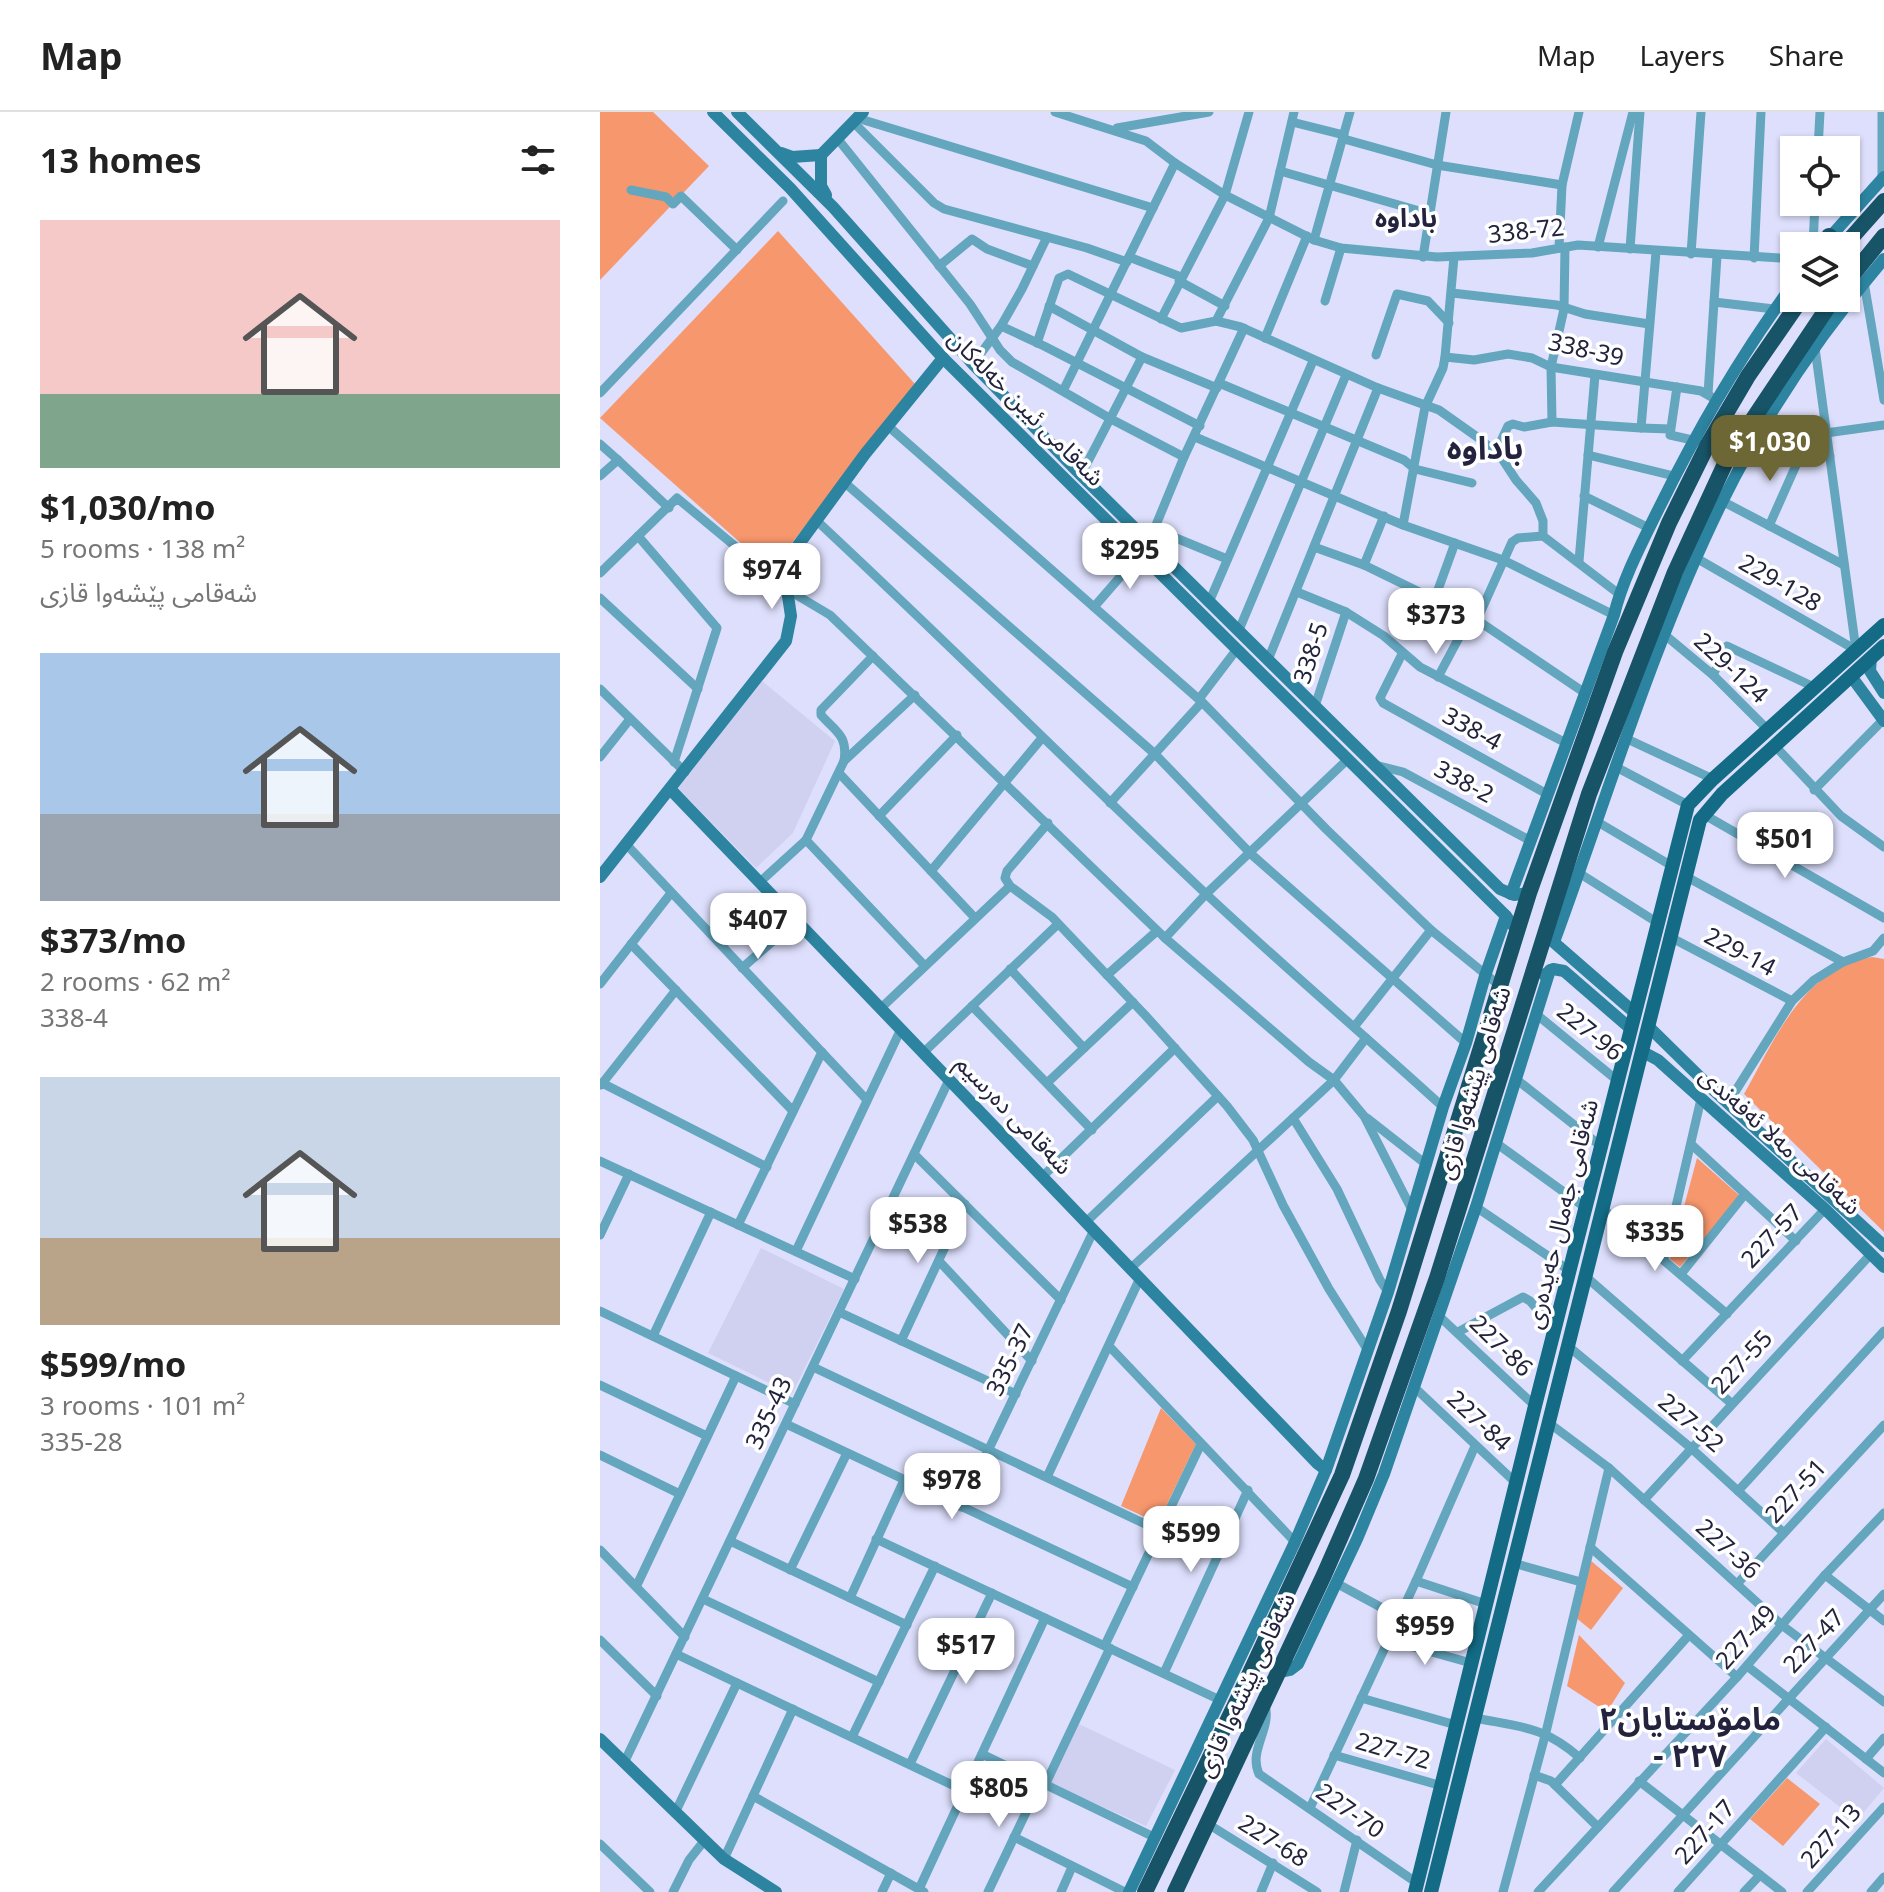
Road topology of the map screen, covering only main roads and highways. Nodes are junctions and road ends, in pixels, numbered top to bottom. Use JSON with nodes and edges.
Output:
{"nodes":[{"id":1,"x":1884,"y":201,"type":"edge"},
{"id":2,"x":1848,"y":232,"type":"edge"},
{"id":3,"x":1884,"y":236,"type":"edge"},
{"id":4,"x":1860,"y":266,"type":"edge"},
{"id":5,"x":1791,"y":312,"type":"edge"},
{"id":6,"x":1826,"y":312,"type":"edge"},
{"id":7,"x":1612,"y":620,"type":"road end"},
{"id":8,"x":1884,"y":625,"type":"edge"},
{"id":9,"x":1884,"y":646,"type":"edge"},
{"id":10,"x":1615,"y":652,"type":"junction"},
{"id":11,"x":1672,"y":899,"type":"junction"},
{"id":12,"x":1399,"y":1311,"type":"junction"},
{"id":13,"x":1431,"y":1317,"type":"junction"},
{"id":14,"x":1556,"y":1325,"type":"junction"},
{"id":15,"x":1573,"y":1325,"type":"junction"},
{"id":16,"x":1380,"y":1362,"type":"junction"},
{"id":17,"x":1404,"y":1372,"type":"junction"},
{"id":18,"x":1219,"y":1740,"type":"junction"},
{"id":19,"x":1241,"y":1752,"type":"junction"},
{"id":20,"x":1448,"y":1756,"type":"junction"},
{"id":21,"x":1464,"y":1760,"type":"junction"},
{"id":22,"x":1416,"y":1887,"type":"edge"},
{"id":23,"x":1145,"y":1892,"type":"edge"},
{"id":24,"x":1175,"y":1892,"type":"edge"},
{"id":25,"x":1431,"y":1892,"type":"edge"}],
"edges":[{"from":1,"to":2,"type":"highway"},
{"from":3,"to":4,"type":"highway"},
{"from":5,"to":10,"type":"highway","name":"شەقامی پێشەوا قازی"},
{"from":6,"to":13,"type":"highway","name":"شەقامی پێشەوا قازی"},
{"from":7,"to":10,"type":"highway"},
{"from":8,"to":11,"type":"main road","name":"شەقامی جەمال حەیدەری"},
{"from":9,"to":11,"type":"main road","name":"شەقامی جەمال حەیدەری"},
{"from":10,"to":12,"type":"highway","name":"شەقامی پێشەوا قازی"},
{"from":11,"to":14,"type":"main road","name":"شەقامی جەمال حەیدەری"},
{"from":11,"to":15,"type":"main road","name":"شەقامی جەمال حەیدەری"},
{"from":12,"to":13,"type":"highway"},
{"from":12,"to":16,"type":"highway","name":"شەقامی پێشەوا قازی"},
{"from":13,"to":17,"type":"highway","name":"شەقامی پێشەوا قازی"},
{"from":14,"to":15,"type":"main road"},
{"from":14,"to":20,"type":"main road","name":"شەقامی جەمال حەیدەری"},
{"from":15,"to":21,"type":"main road","name":"شەقامی جەمال حەیدەری"},
{"from":16,"to":17,"type":"highway"},
{"from":16,"to":18,"type":"highway","name":"شەقامی پێشەوا قازی"},
{"from":17,"to":19,"type":"highway","name":"شەقامی پێشەوا قازی"},
{"from":18,"to":19,"type":"highway"},
{"from":18,"to":23,"type":"highway","name":"شەقامی پێشەوا قازی"},
{"from":19,"to":24,"type":"highway","name":"شەقامی پێشەوا قازی"},
{"from":20,"to":21,"type":"main road"},
{"from":20,"to":22,"type":"main road","name":"شەقامی جەمال حەیدەری"},
{"from":21,"to":25,"type":"main road","name":"شەقامی جەمال حەیدەری"}]}
